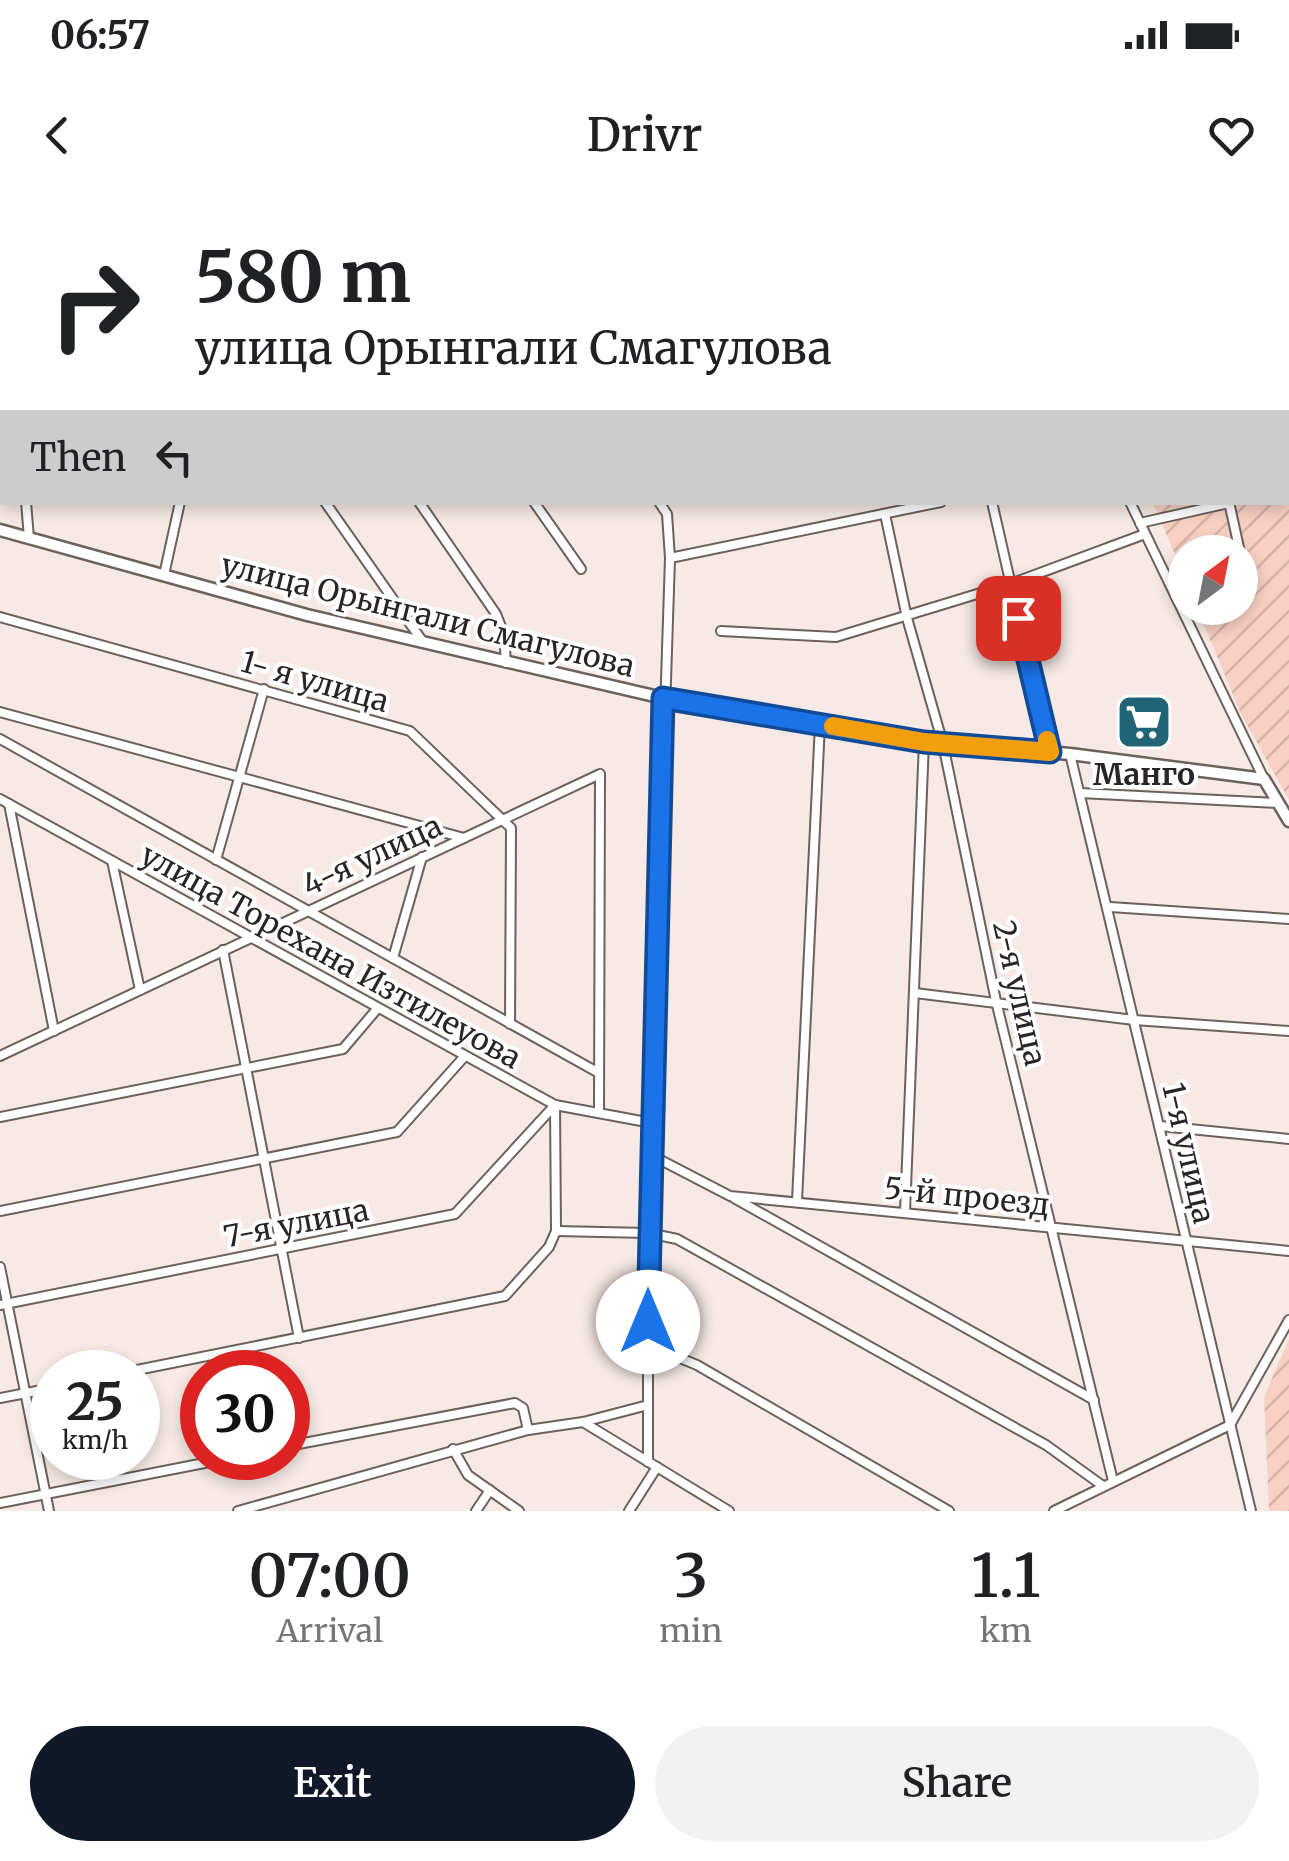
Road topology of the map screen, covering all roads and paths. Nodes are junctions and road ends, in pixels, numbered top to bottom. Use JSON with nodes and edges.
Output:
{"nodes":[{"id":1,"x":26,"y":505,"type":"edge"},
{"id":2,"x":179,"y":505,"type":"edge"},
{"id":3,"x":328,"y":505,"type":"edge"},
{"id":4,"x":421,"y":505,"type":"edge"},
{"id":5,"x":536,"y":505,"type":"edge"},
{"id":6,"x":662,"y":505,"type":"edge"},
{"id":7,"x":674,"y":505,"type":"edge"},
{"id":8,"x":927,"y":505,"type":"edge"},
{"id":9,"x":993,"y":505,"type":"edge"},
{"id":10,"x":1131,"y":505,"type":"edge"},
{"id":11,"x":1220,"y":505,"type":"edge"},
{"id":12,"x":1229,"y":505,"type":"edge"},
{"id":13,"x":666,"y":514,"type":"junction"},
{"id":14,"x":885,"y":514,"type":"junction"},
{"id":15,"x":1140,"y":523,"type":"junction"},
{"id":16,"x":0,"y":530,"type":"edge"},
{"id":17,"x":1145,"y":534,"type":"junction"},
{"id":18,"x":1236,"y":535,"type":"edge"},
{"id":19,"x":28,"y":538,"type":"junction"},
{"id":20,"x":670,"y":558,"type":"junction"},
{"id":21,"x":581,"y":569,"type":"dead end"},
{"id":22,"x":164,"y":575,"type":"junction"},
{"id":23,"x":1010,"y":584,"type":"junction"},
{"id":24,"x":0,"y":618,"type":"edge"},
{"id":25,"x":907,"y":618,"type":"junction"},
{"id":26,"x":720,"y":630,"type":"dead end"},
{"id":27,"x":424,"y":642,"type":"junction"},
{"id":28,"x":506,"y":663,"type":"junction"},
{"id":29,"x":264,"y":689,"type":"junction"},
{"id":30,"x":663,"y":698,"type":"junction"},
{"id":31,"x":0,"y":712,"type":"edge"},
{"id":32,"x":820,"y":724,"type":"junction"},
{"id":33,"x":0,"y":739,"type":"edge"},
{"id":34,"x":924,"y":742,"type":"junction"},
{"id":35,"x":944,"y":744,"type":"junction"},
{"id":36,"x":1050,"y":752,"type":"junction"},
{"id":37,"x":1070,"y":754,"type":"junction"},
{"id":38,"x":240,"y":778,"type":"junction"},
{"id":39,"x":1264,"y":780,"type":"junction"},
{"id":40,"x":1080,"y":793,"type":"junction"},
{"id":41,"x":4,"y":801,"type":"edge"},
{"id":42,"x":1278,"y":803,"type":"junction"},
{"id":43,"x":502,"y":820,"type":"junction"},
{"id":44,"x":1289,"y":822,"type":"edge"},
{"id":45,"x":464,"y":838,"type":"junction"},
{"id":46,"x":422,"y":857,"type":"junction"},
{"id":47,"x":216,"y":860,"type":"junction"},
{"id":48,"x":112,"y":861,"type":"junction"},
{"id":49,"x":1110,"y":907,"type":"junction"},
{"id":50,"x":306,"y":910,"type":"junction"},
{"id":51,"x":1289,"y":919,"type":"edge"},
{"id":52,"x":250,"y":938,"type":"junction"},
{"id":53,"x":223,"y":950,"type":"junction"},
{"id":54,"x":393,"y":958,"type":"junction"},
{"id":55,"x":140,"y":990,"type":"junction"},
{"id":56,"x":915,"y":993,"type":"junction"},
{"id":57,"x":996,"y":1001,"type":"junction"},
{"id":58,"x":377,"y":1009,"type":"junction"},
{"id":59,"x":1134,"y":1020,"type":"junction"},
{"id":60,"x":510,"y":1024,"type":"junction"},
{"id":61,"x":54,"y":1030,"type":"junction"},
{"id":62,"x":1289,"y":1032,"type":"edge"},
{"id":63,"x":0,"y":1056,"type":"edge"},
{"id":64,"x":464,"y":1057,"type":"junction"},
{"id":65,"x":246,"y":1068,"type":"junction"},
{"id":66,"x":599,"y":1073,"type":"junction"},
{"id":67,"x":555,"y":1105,"type":"junction"},
{"id":68,"x":599,"y":1113,"type":"junction"},
{"id":69,"x":0,"y":1117,"type":"edge"},
{"id":70,"x":652,"y":1123,"type":"junction"},
{"id":71,"x":1160,"y":1126,"type":"junction"},
{"id":72,"x":1289,"y":1139,"type":"edge"},
{"id":73,"x":651,"y":1154,"type":"junction"},
{"id":74,"x":264,"y":1159,"type":"junction"},
{"id":75,"x":730,"y":1196,"type":"junction"},
{"id":76,"x":797,"y":1201,"type":"junction"},
{"id":77,"x":0,"y":1211,"type":"edge"},
{"id":78,"x":905,"y":1212,"type":"junction"},
{"id":79,"x":1054,"y":1227,"type":"junction"},
{"id":80,"x":556,"y":1232,"type":"junction"},
{"id":81,"x":648,"y":1233,"type":"junction"},
{"id":82,"x":1186,"y":1241,"type":"junction"},
{"id":83,"x":282,"y":1249,"type":"junction"},
{"id":84,"x":1289,"y":1251,"type":"edge"},
{"id":85,"x":0,"y":1267,"type":"edge"},
{"id":86,"x":4,"y":1305,"type":"edge"},
{"id":87,"x":1289,"y":1320,"type":"edge"},
{"id":88,"x":299,"y":1338,"type":"junction"},
{"id":89,"x":648,"y":1345,"type":"junction"},
{"id":90,"x":160,"y":1365,"type":"edge"},
{"id":91,"x":30,"y":1392,"type":"edge"},
{"id":92,"x":24,"y":1393,"type":"junction"},
{"id":93,"x":0,"y":1398,"type":"edge"},
{"id":94,"x":1094,"y":1400,"type":"junction"},
{"id":95,"x":648,"y":1405,"type":"junction"},
{"id":96,"x":582,"y":1422,"type":"junction"},
{"id":97,"x":1230,"y":1425,"type":"junction"},
{"id":98,"x":528,"y":1430,"type":"junction"},
{"id":99,"x":310,"y":1442,"type":"edge"},
{"id":100,"x":453,"y":1449,"type":"junction"},
{"id":101,"x":653,"y":1464,"type":"junction"},
{"id":102,"x":180,"y":1467,"type":"edge"},
{"id":103,"x":1113,"y":1481,"type":"junction"},
{"id":104,"x":1103,"y":1486,"type":"junction"},
{"id":105,"x":490,"y":1490,"type":"junction"},
{"id":106,"x":45,"y":1493,"type":"junction"},
{"id":107,"x":0,"y":1502,"type":"edge"},
{"id":108,"x":49,"y":1511,"type":"edge"},
{"id":109,"x":238,"y":1511,"type":"edge"},
{"id":110,"x":476,"y":1511,"type":"edge"},
{"id":111,"x":519,"y":1511,"type":"edge"},
{"id":112,"x":629,"y":1511,"type":"edge"},
{"id":113,"x":728,"y":1511,"type":"edge"},
{"id":114,"x":949,"y":1511,"type":"edge"},
{"id":115,"x":1054,"y":1511,"type":"edge"},
{"id":116,"x":1250,"y":1511,"type":"edge"}],
"edges":[{"from":1,"to":19,"type":"street"},
{"from":2,"to":22,"type":"street"},
{"from":3,"to":27,"type":"street"},
{"from":4,"to":28,"type":"street"},
{"from":5,"to":21,"type":"street"},
{"from":6,"to":13,"type":"street"},
{"from":7,"to":13,"type":"street"},
{"from":8,"to":14,"type":"street"},
{"from":9,"to":23,"type":"street"},
{"from":10,"to":15,"type":"street"},
{"from":11,"to":15,"type":"street"},
{"from":12,"to":18,"type":"street"},
{"from":13,"to":20,"type":"street"},
{"from":14,"to":20,"type":"street"},
{"from":14,"to":25,"type":"street","name":"2-я улица"},
{"from":15,"to":17,"type":"street"},
{"from":16,"to":19,"type":"main road","name":"улица Орынгали Смагулова"},
{"from":17,"to":23,"type":"street"},
{"from":17,"to":39,"type":"street"},
{"from":19,"to":22,"type":"main road","name":"улица Орынгали Смагулова"},
{"from":20,"to":30,"type":"street"},
{"from":22,"to":27,"type":"main road","name":"улица Орынгали Смагулова"},
{"from":23,"to":25,"type":"street"},
{"from":23,"to":36,"type":"street"},
{"from":24,"to":29,"type":"street","name":"1- я улица"},
{"from":25,"to":26,"type":"street"},
{"from":25,"to":35,"type":"street","name":"2-я улица"},
{"from":27,"to":28,"type":"main road","name":"улица Орынгали Смагулова"},
{"from":28,"to":30,"type":"main road","name":"улица Орынгали Смагулова"},
{"from":29,"to":38,"type":"street"},
{"from":29,"to":43,"type":"street","name":"1- я улица"},
{"from":30,"to":32,"type":"main road","name":"улица Орынгали Смагулова"},
{"from":30,"to":70,"type":"street"},
{"from":31,"to":38,"type":"street"},
{"from":32,"to":34,"type":"main road","name":"улица Орынгали Смагулова"},
{"from":32,"to":76,"type":"street"},
{"from":33,"to":47,"type":"street","name":"улица Торехана Изтилеуова"},
{"from":34,"to":35,"type":"main road","name":"улица Орынгали Смагулова"},
{"from":34,"to":56,"type":"street"},
{"from":35,"to":36,"type":"main road","name":"улица Орынгали Смагулова"},
{"from":35,"to":57,"type":"street","name":"2-я улица"},
{"from":36,"to":37,"type":"main road","name":"улица Орынгали Смагулова"},
{"from":37,"to":39,"type":"main road","name":"улица Орынгали Смагулова"},
{"from":37,"to":40,"type":"street","name":"1-я улица"},
{"from":38,"to":45,"type":"street"},
{"from":38,"to":47,"type":"street"},
{"from":39,"to":42,"type":"main road"},
{"from":40,"to":42,"type":"street"},
{"from":40,"to":49,"type":"street","name":"1-я улица"},
{"from":41,"to":48,"type":"street","name":"улица Торехана Изтилеуова"},
{"from":41,"to":61,"type":"street"},
{"from":42,"to":44,"type":"main road"},
{"from":43,"to":45,"type":"street","name":"4-я улица"},
{"from":43,"to":60,"type":"street"},
{"from":43,"to":66,"type":"street","name":"4-я улица"},
{"from":45,"to":46,"type":"street","name":"4-я улица"},
{"from":46,"to":50,"type":"street","name":"4-я улица"},
{"from":46,"to":54,"type":"street"},
{"from":47,"to":50,"type":"street","name":"улица Торехана Изтилеуова"},
{"from":48,"to":52,"type":"street","name":"улица Торехана Изтилеуова"},
{"from":48,"to":55,"type":"street"},
{"from":49,"to":51,"type":"street"},
{"from":49,"to":59,"type":"street","name":"1-я улица"},
{"from":50,"to":52,"type":"street","name":"4-я улица"},
{"from":50,"to":54,"type":"street","name":"улица Торехана Изтилеуова"},
{"from":52,"to":53,"type":"street","name":"4-я улица"},
{"from":52,"to":58,"type":"street","name":"улица Торехана Изтилеуова"},
{"from":53,"to":55,"type":"street","name":"4-я улица"},
{"from":53,"to":65,"type":"street"},
{"from":54,"to":60,"type":"street","name":"улица Торехана Изтилеуова"},
{"from":55,"to":61,"type":"street","name":"4-я улица"},
{"from":56,"to":57,"type":"street"},
{"from":56,"to":78,"type":"street"},
{"from":57,"to":59,"type":"street"},
{"from":57,"to":79,"type":"street","name":"2-я улица"},
{"from":58,"to":64,"type":"street","name":"улица Торехана Изтилеуова"},
{"from":58,"to":65,"type":"street"},
{"from":59,"to":62,"type":"street"},
{"from":59,"to":71,"type":"street","name":"1-я улица"},
{"from":60,"to":66,"type":"street","name":"улица Торехана Изтилеуова"},
{"from":61,"to":63,"type":"street","name":"4-я улица"},
{"from":64,"to":67,"type":"street","name":"улица Торехана Изтилеуова"},
{"from":64,"to":74,"type":"street"},
{"from":65,"to":69,"type":"street"},
{"from":65,"to":74,"type":"street"},
{"from":66,"to":68,"type":"street"},
{"from":67,"to":68,"type":"street","name":"улица Торехана Изтилеуова"},
{"from":67,"to":80,"type":"street"},
{"from":67,"to":83,"type":"street","name":"7-я улица"},
{"from":68,"to":70,"type":"street","name":"улица Торехана Изтилеуова"},
{"from":70,"to":73,"type":"street"},
{"from":71,"to":72,"type":"street"},
{"from":71,"to":82,"type":"street","name":"1-я улица"},
{"from":73,"to":75,"type":"street","name":"5-й проезд"},
{"from":73,"to":81,"type":"street"},
{"from":74,"to":77,"type":"street"},
{"from":74,"to":83,"type":"street"},
{"from":75,"to":76,"type":"street","name":"5-й проезд"},
{"from":75,"to":94,"type":"street"},
{"from":76,"to":78,"type":"street","name":"5-й проезд"},
{"from":78,"to":79,"type":"street","name":"5-й проезд"},
{"from":79,"to":82,"type":"street","name":"5-й проезд"},
{"from":79,"to":94,"type":"street","name":"2-я улица"},
{"from":80,"to":81,"type":"street"},
{"from":80,"to":88,"type":"street"},
{"from":81,"to":89,"type":"street"},
{"from":81,"to":104,"type":"street"},
{"from":82,"to":84,"type":"street","name":"5-й проезд"},
{"from":82,"to":97,"type":"street","name":"1-я улица"},
{"from":83,"to":86,"type":"street","name":"7-я улица"},
{"from":83,"to":88,"type":"street"},
{"from":85,"to":86,"type":"street"},
{"from":86,"to":92,"type":"street"},
{"from":87,"to":97,"type":"street"},
{"from":88,"to":90,"type":"street"},
{"from":89,"to":95,"type":"street"},
{"from":89,"to":114,"type":"street"},
{"from":91,"to":92,"type":"street"},
{"from":92,"to":93,"type":"street"},
{"from":92,"to":106,"type":"street"},
{"from":94,"to":103,"type":"street","name":"2-я улица"},
{"from":95,"to":96,"type":"street"},
{"from":95,"to":101,"type":"street"},
{"from":96,"to":98,"type":"street"},
{"from":96,"to":101,"type":"street"},
{"from":97,"to":103,"type":"street"},
{"from":97,"to":116,"type":"street","name":"1-я улица"},
{"from":98,"to":99,"type":"street"},
{"from":98,"to":100,"type":"street"},
{"from":100,"to":105,"type":"street"},
{"from":100,"to":109,"type":"street"},
{"from":101,"to":112,"type":"street"},
{"from":101,"to":113,"type":"street"},
{"from":102,"to":106,"type":"street"},
{"from":103,"to":104,"type":"street"},
{"from":104,"to":115,"type":"street"},
{"from":105,"to":110,"type":"street"},
{"from":105,"to":111,"type":"street"},
{"from":106,"to":107,"type":"street"},
{"from":106,"to":108,"type":"street"}]}
